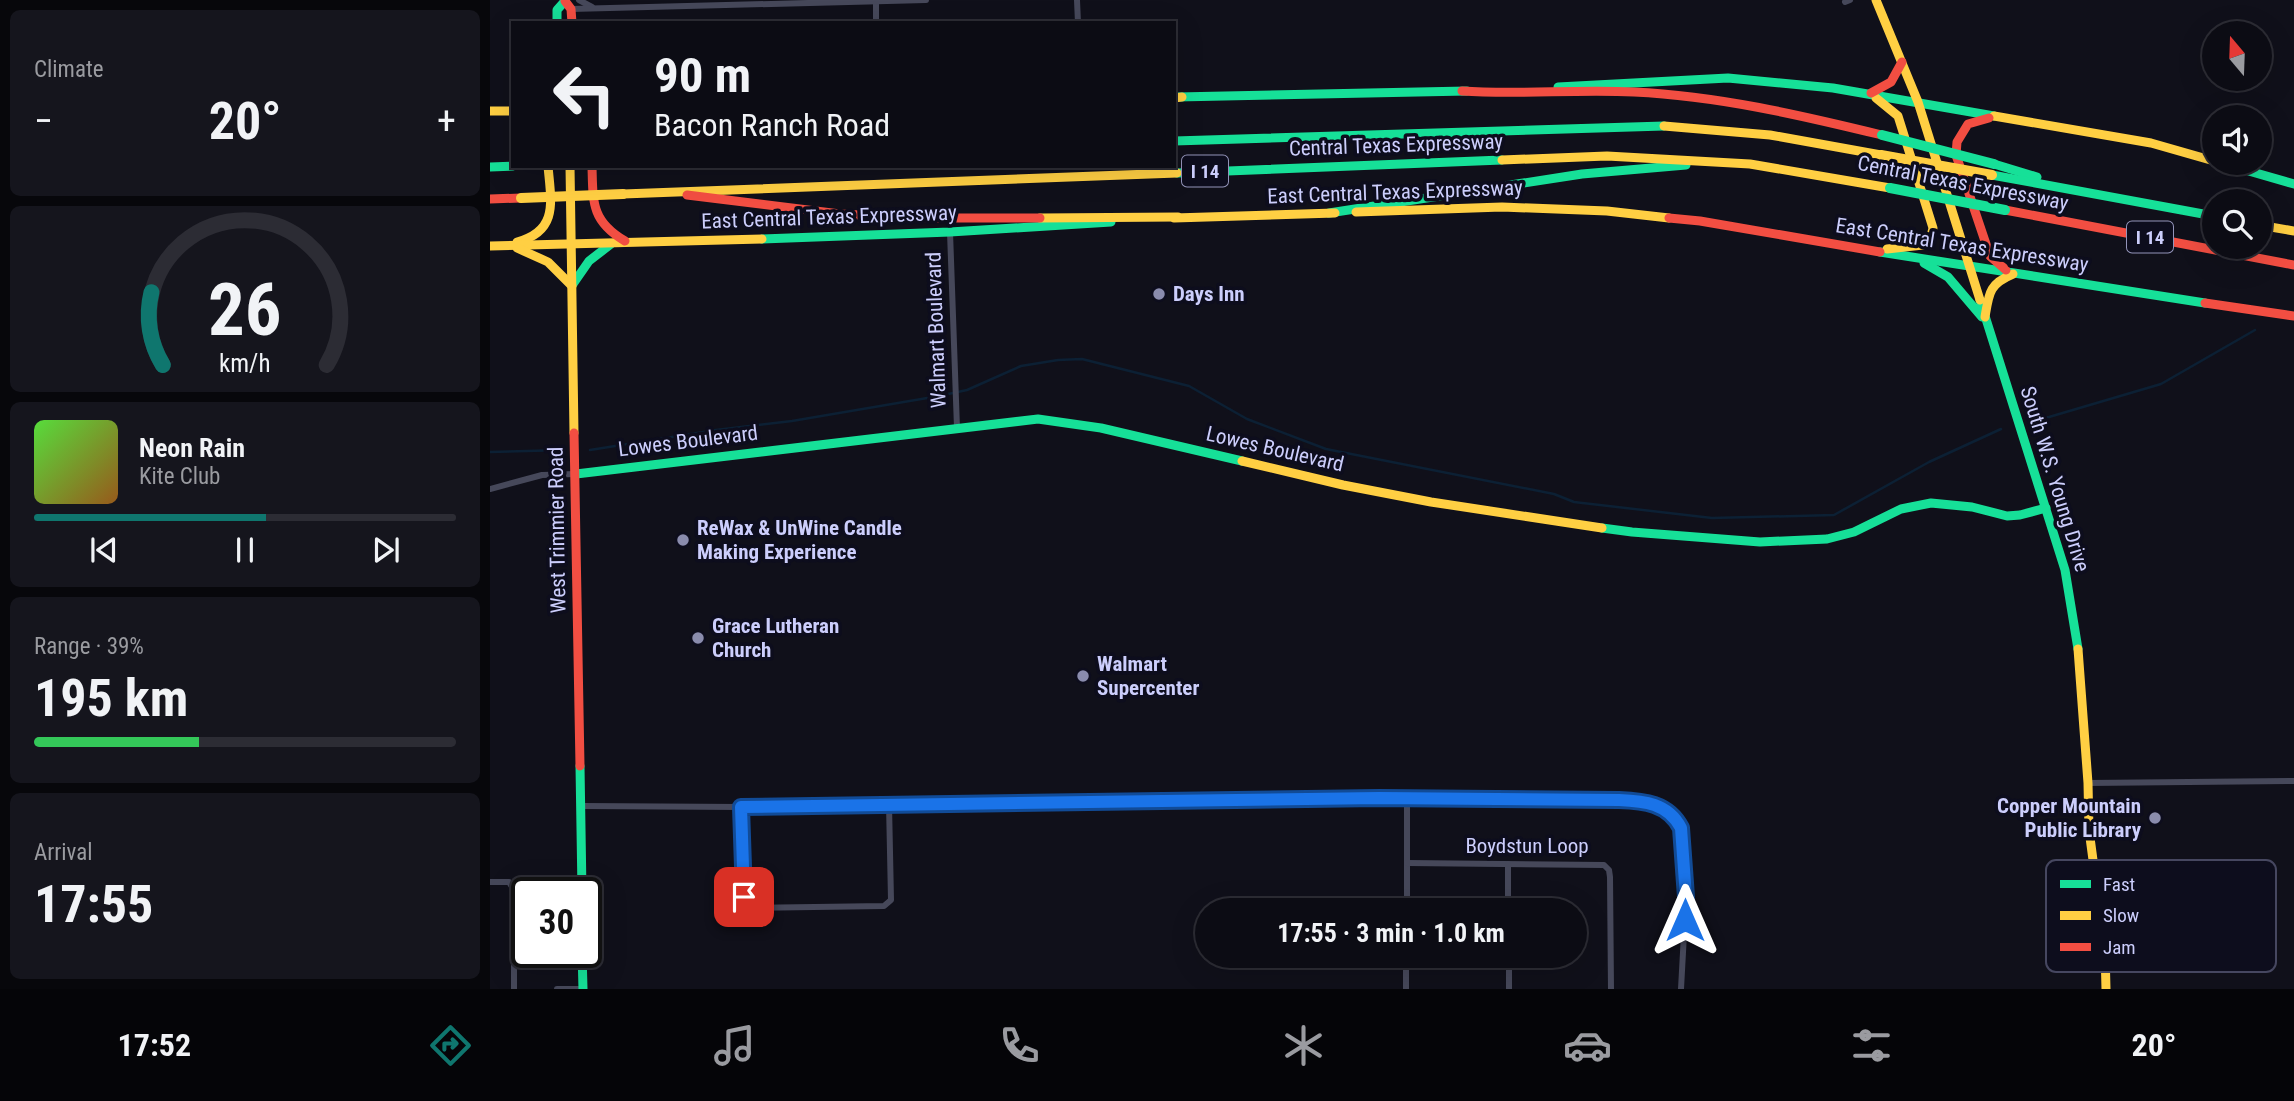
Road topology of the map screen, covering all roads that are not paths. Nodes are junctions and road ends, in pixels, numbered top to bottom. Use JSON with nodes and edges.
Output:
{"nodes":[{"id":1,"x":926,"y":0,"type":"edge"},
{"id":2,"x":1077,"y":0,"type":"edge"},
{"id":3,"x":1875,"y":0,"type":"edge"},
{"id":4,"x":876,"y":1,"type":"edge"},
{"id":5,"x":570,"y":2,"type":"edge"},
{"id":6,"x":594,"y":8,"type":"junction"},
{"id":7,"x":557,"y":21,"type":"edge"},
{"id":8,"x":566,"y":21,"type":"edge"},
{"id":9,"x":572,"y":21,"type":"edge"},
{"id":10,"x":876,"y":21,"type":"edge"},
{"id":11,"x":1077,"y":21,"type":"edge"},
{"id":12,"x":1902,"y":62,"type":"junction"},
{"id":13,"x":1462,"y":91,"type":"junction"},
{"id":14,"x":1869,"y":94,"type":"junction"},
{"id":15,"x":1177,"y":97,"type":"edge"},
{"id":16,"x":1918,"y":102,"type":"junction"},
{"id":17,"x":490,"y":111,"type":"edge"},
{"id":18,"x":511,"y":111,"type":"edge"},
{"id":19,"x":1995,"y":117,"type":"junction"},
{"id":20,"x":1176,"y":141,"type":"edge"},
{"id":21,"x":2202,"y":158,"type":"edge"},
{"id":22,"x":1749,"y":164,"type":"junction"},
{"id":23,"x":511,"y":166,"type":"edge"},
{"id":24,"x":490,"y":167,"type":"edge"},
{"id":25,"x":548,"y":168,"type":"edge"},
{"id":26,"x":570,"y":168,"type":"edge"},
{"id":27,"x":593,"y":168,"type":"edge"},
{"id":28,"x":1993,"y":169,"type":"junction"},
{"id":29,"x":2263,"y":175,"type":"edge"},
{"id":30,"x":2294,"y":184,"type":"edge"},
{"id":31,"x":660,"y":192,"type":"junction"},
{"id":32,"x":490,"y":199,"type":"edge"},
{"id":33,"x":1329,"y":213,"type":"junction"},
{"id":34,"x":2202,"y":214,"type":"edge"},
{"id":35,"x":1178,"y":217,"type":"junction"},
{"id":36,"x":2272,"y":227,"type":"edge"},
{"id":37,"x":2294,"y":231,"type":"edge"},
{"id":38,"x":950,"y":232,"type":"junction"},
{"id":39,"x":620,"y":242,"type":"junction"},
{"id":40,"x":572,"y":244,"type":"junction"},
{"id":41,"x":509,"y":245,"type":"junction"},
{"id":42,"x":490,"y":246,"type":"edge"},
{"id":43,"x":1867,"y":249,"type":"junction"},
{"id":44,"x":1913,"y":257,"type":"junction"},
{"id":45,"x":2294,"y":265,"type":"edge"},
{"id":46,"x":1969,"y":267,"type":"junction"},
{"id":47,"x":2013,"y":273,"type":"junction"},
{"id":48,"x":572,"y":286,"type":"junction"},
{"id":49,"x":2294,"y":316,"type":"edge"},
{"id":50,"x":1986,"y":320,"type":"junction"},
{"id":51,"x":957,"y":428,"type":"junction"},
{"id":52,"x":576,"y":474,"type":"junction"},
{"id":53,"x":490,"y":489,"type":"edge"},
{"id":54,"x":2046,"y":508,"type":"junction"},
{"id":55,"x":2294,"y":780,"type":"edge"},
{"id":56,"x":2088,"y":783,"type":"junction"},
{"id":57,"x":1406,"y":798,"type":"junction"},
{"id":58,"x":889,"y":804,"type":"junction"},
{"id":59,"x":582,"y":807,"type":"junction"},
{"id":60,"x":741,"y":807,"type":"junction"},
{"id":61,"x":2093,"y":860,"type":"edge"},
{"id":62,"x":1407,"y":863,"type":"junction"},
{"id":63,"x":1508,"y":864,"type":"junction"},
{"id":64,"x":582,"y":877,"type":"edge"},
{"id":65,"x":490,"y":882,"type":"edge"},
{"id":66,"x":1406,"y":898,"type":"edge"},
{"id":67,"x":1508,"y":898,"type":"edge"},
{"id":68,"x":582,"y":968,"type":"edge"},
{"id":69,"x":1406,"y":968,"type":"edge"},
{"id":70,"x":1508,"y":968,"type":"edge"},
{"id":71,"x":514,"y":989,"type":"edge"},
{"id":72,"x":557,"y":989,"type":"edge"},
{"id":73,"x":583,"y":989,"type":"edge"},
{"id":74,"x":1406,"y":989,"type":"edge"},
{"id":75,"x":1509,"y":989,"type":"edge"},
{"id":76,"x":1611,"y":989,"type":"edge"},
{"id":77,"x":1681,"y":989,"type":"edge"}],
"edges":[{"from":1,"to":4,"type":"street"},
{"from":2,"to":11,"type":"street"},
{"from":3,"to":12,"type":"main road","name":"South W.S. Young Drive"},
{"from":4,"to":6,"type":"street"},
{"from":4,"to":10,"type":"street"},
{"from":5,"to":6,"type":"street"},
{"from":5,"to":6,"type":"street"},
{"from":5,"to":7,"type":"main road"},
{"from":5,"to":8,"type":"main road"},
{"from":5,"to":9,"type":"main road"},
{"from":12,"to":14,"type":"main road"},
{"from":12,"to":16,"type":"main road","name":"South W.S. Young Drive"},
{"from":13,"to":14,"type":"main road"},
{"from":13,"to":15,"type":"main road"},
{"from":13,"to":28,"type":"main road","bridge":true},
{"from":14,"to":16,"type":"main road"},
{"from":14,"to":43,"type":"main road"},
{"from":16,"to":19,"type":"main road"},
{"from":16,"to":46,"type":"main road","name":"South W.S. Young Drive"},
{"from":17,"to":18,"type":"main road"},
{"from":19,"to":21,"type":"main road"},
{"from":19,"to":47,"type":"main road"},
{"from":20,"to":28,"type":"main road","name":"Central Texas Expressway","number":"I 14","bridge":true},
{"from":22,"to":31,"type":"main road","name":"Central Texas Expressway","number":"I 14"},
{"from":22,"to":33,"type":"main road"},
{"from":22,"to":45,"type":"main road","name":"Central Texas Expressway","number":"I 14","bridge":true},
{"from":23,"to":24,"type":"main road"},
{"from":25,"to":41,"type":"main road"},
{"from":26,"to":40,"type":"main road","name":"West Trimmier Road"},
{"from":27,"to":39,"type":"main road"},
{"from":28,"to":34,"type":"main road","name":"Central Texas Expressway","number":"I 14"},
{"from":29,"to":30,"type":"main road"},
{"from":31,"to":32,"type":"main road","name":"Central Texas Expressway","number":"I 14","bridge":true},
{"from":31,"to":35,"type":"main road"},
{"from":33,"to":35,"type":"main road","name":"East Central Texas Expressway"},
{"from":33,"to":43,"type":"main road","name":"East Central Texas Expressway"},
{"from":35,"to":38,"type":"main road","name":"East Central Texas Expressway"},
{"from":36,"to":37,"type":"main road"},
{"from":38,"to":39,"type":"main road","name":"East Central Texas Expressway"},
{"from":38,"to":51,"type":"street","name":"Walmart Boulevard"},
{"from":39,"to":40,"type":"main road","name":"East Central Texas Expressway"},
{"from":39,"to":48,"type":"main road"},
{"from":40,"to":41,"type":"main road","name":"East Central Texas Expressway"},
{"from":40,"to":48,"type":"main road","name":"West Trimmier Road"},
{"from":41,"to":42,"type":"main road","name":"East Central Texas Expressway"},
{"from":41,"to":48,"type":"main road"},
{"from":43,"to":44,"type":"main road","name":"East Central Texas Expressway"},
{"from":44,"to":46,"type":"main road","name":"East Central Texas Expressway"},
{"from":44,"to":50,"type":"main road"},
{"from":46,"to":47,"type":"main road","name":"East Central Texas Expressway"},
{"from":46,"to":50,"type":"main road","name":"South W.S. Young Drive"},
{"from":47,"to":49,"type":"main road","name":"East Central Texas Expressway"},
{"from":47,"to":50,"type":"main road"},
{"from":48,"to":52,"type":"main road","name":"West Trimmier Road"},
{"from":50,"to":54,"type":"main road","name":"South W.S. Young Drive"},
{"from":51,"to":52,"type":"main road","name":"Lowes Boulevard"},
{"from":51,"to":54,"type":"main road","name":"Lowes Boulevard"},
{"from":52,"to":53,"type":"street","name":"Lowes Boulevard"},
{"from":52,"to":59,"type":"main road","name":"West Trimmier Road"},
{"from":54,"to":56,"type":"main road","name":"South W.S. Young Drive"},
{"from":55,"to":56,"type":"street"},
{"from":56,"to":61,"type":"main road","name":"South W.S. Young Drive"},
{"from":57,"to":58,"type":"street"},
{"from":57,"to":62,"type":"street"},
{"from":57,"to":77,"type":"street"},
{"from":58,"to":60,"type":"street"},
{"from":58,"to":60,"type":"street"},
{"from":59,"to":60,"type":"street"},
{"from":59,"to":64,"type":"main road","name":"West Trimmier Road"},
{"from":62,"to":63,"type":"street","name":"Boydstun Loop"},
{"from":62,"to":66,"type":"street"},
{"from":63,"to":67,"type":"street"},
{"from":63,"to":76,"type":"street","name":"Boydstun Loop"},
{"from":65,"to":71,"type":"street"},
{"from":68,"to":73,"type":"main road"},
{"from":69,"to":74,"type":"street"},
{"from":70,"to":75,"type":"street"},
{"from":72,"to":73,"type":"street"}]}
